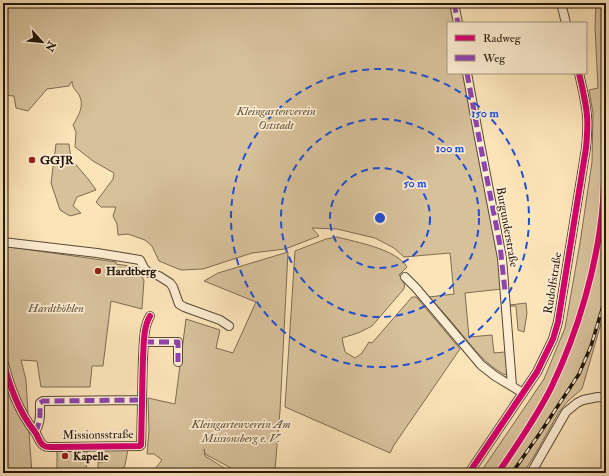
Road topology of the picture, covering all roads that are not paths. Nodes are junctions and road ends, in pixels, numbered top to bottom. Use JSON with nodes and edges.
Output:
{"nodes":[{"id":1,"x":454,"y":3,"type":"edge"},
{"id":2,"x":561,"y":3,"type":"edge"},
{"id":3,"x":458,"y":22,"type":"edge"},
{"id":4,"x":566,"y":22,"type":"edge"},
{"id":5,"x":467,"y":74,"type":"edge"},
{"id":6,"x":579,"y":74,"type":"edge"},
{"id":7,"x":3,"y":242,"type":"edge"},
{"id":8,"x":405,"y":277,"type":"dead end"},
{"id":9,"x":150,"y":316,"type":"dead end"},
{"id":10,"x":229,"y":326,"type":"dead end"},
{"id":11,"x":144,"y":342,"type":"junction"},
{"id":12,"x":3,"y":361,"type":"edge"},
{"id":13,"x":178,"y":362,"type":"dead end"},
{"id":14,"x":512,"y":386,"type":"junction"},
{"id":15,"x":524,"y":393,"type":"junction"},
{"id":16,"x":606,"y":398,"type":"edge"},
{"id":17,"x":142,"y":400,"type":"junction"},
{"id":18,"x":35,"y":432,"type":"junction"},
{"id":19,"x":469,"y":473,"type":"edge"},
{"id":20,"x":531,"y":473,"type":"edge"}],
"edges":[{"from":1,"to":3,"type":"street"},
{"from":2,"to":4,"type":"street"},
{"from":5,"to":14,"type":"street","name":"Burgunderstraße"},
{"from":6,"to":15,"type":"street","name":"Rudolfstraße"},
{"from":7,"to":10,"type":"street"},
{"from":8,"to":14,"type":"street"},
{"from":9,"to":11,"type":"street","name":"Missionsstraße"},
{"from":11,"to":13,"type":"street"},
{"from":11,"to":17,"type":"street","name":"Missionsstraße"},
{"from":12,"to":18,"type":"street","name":"Missionsstraße"},
{"from":14,"to":15,"type":"street"},
{"from":15,"to":19,"type":"street","name":"Rudolfstraße"},
{"from":16,"to":20,"type":"street"},
{"from":17,"to":18,"type":"street"},
{"from":17,"to":18,"type":"street","name":"Missionsstraße"}]}
